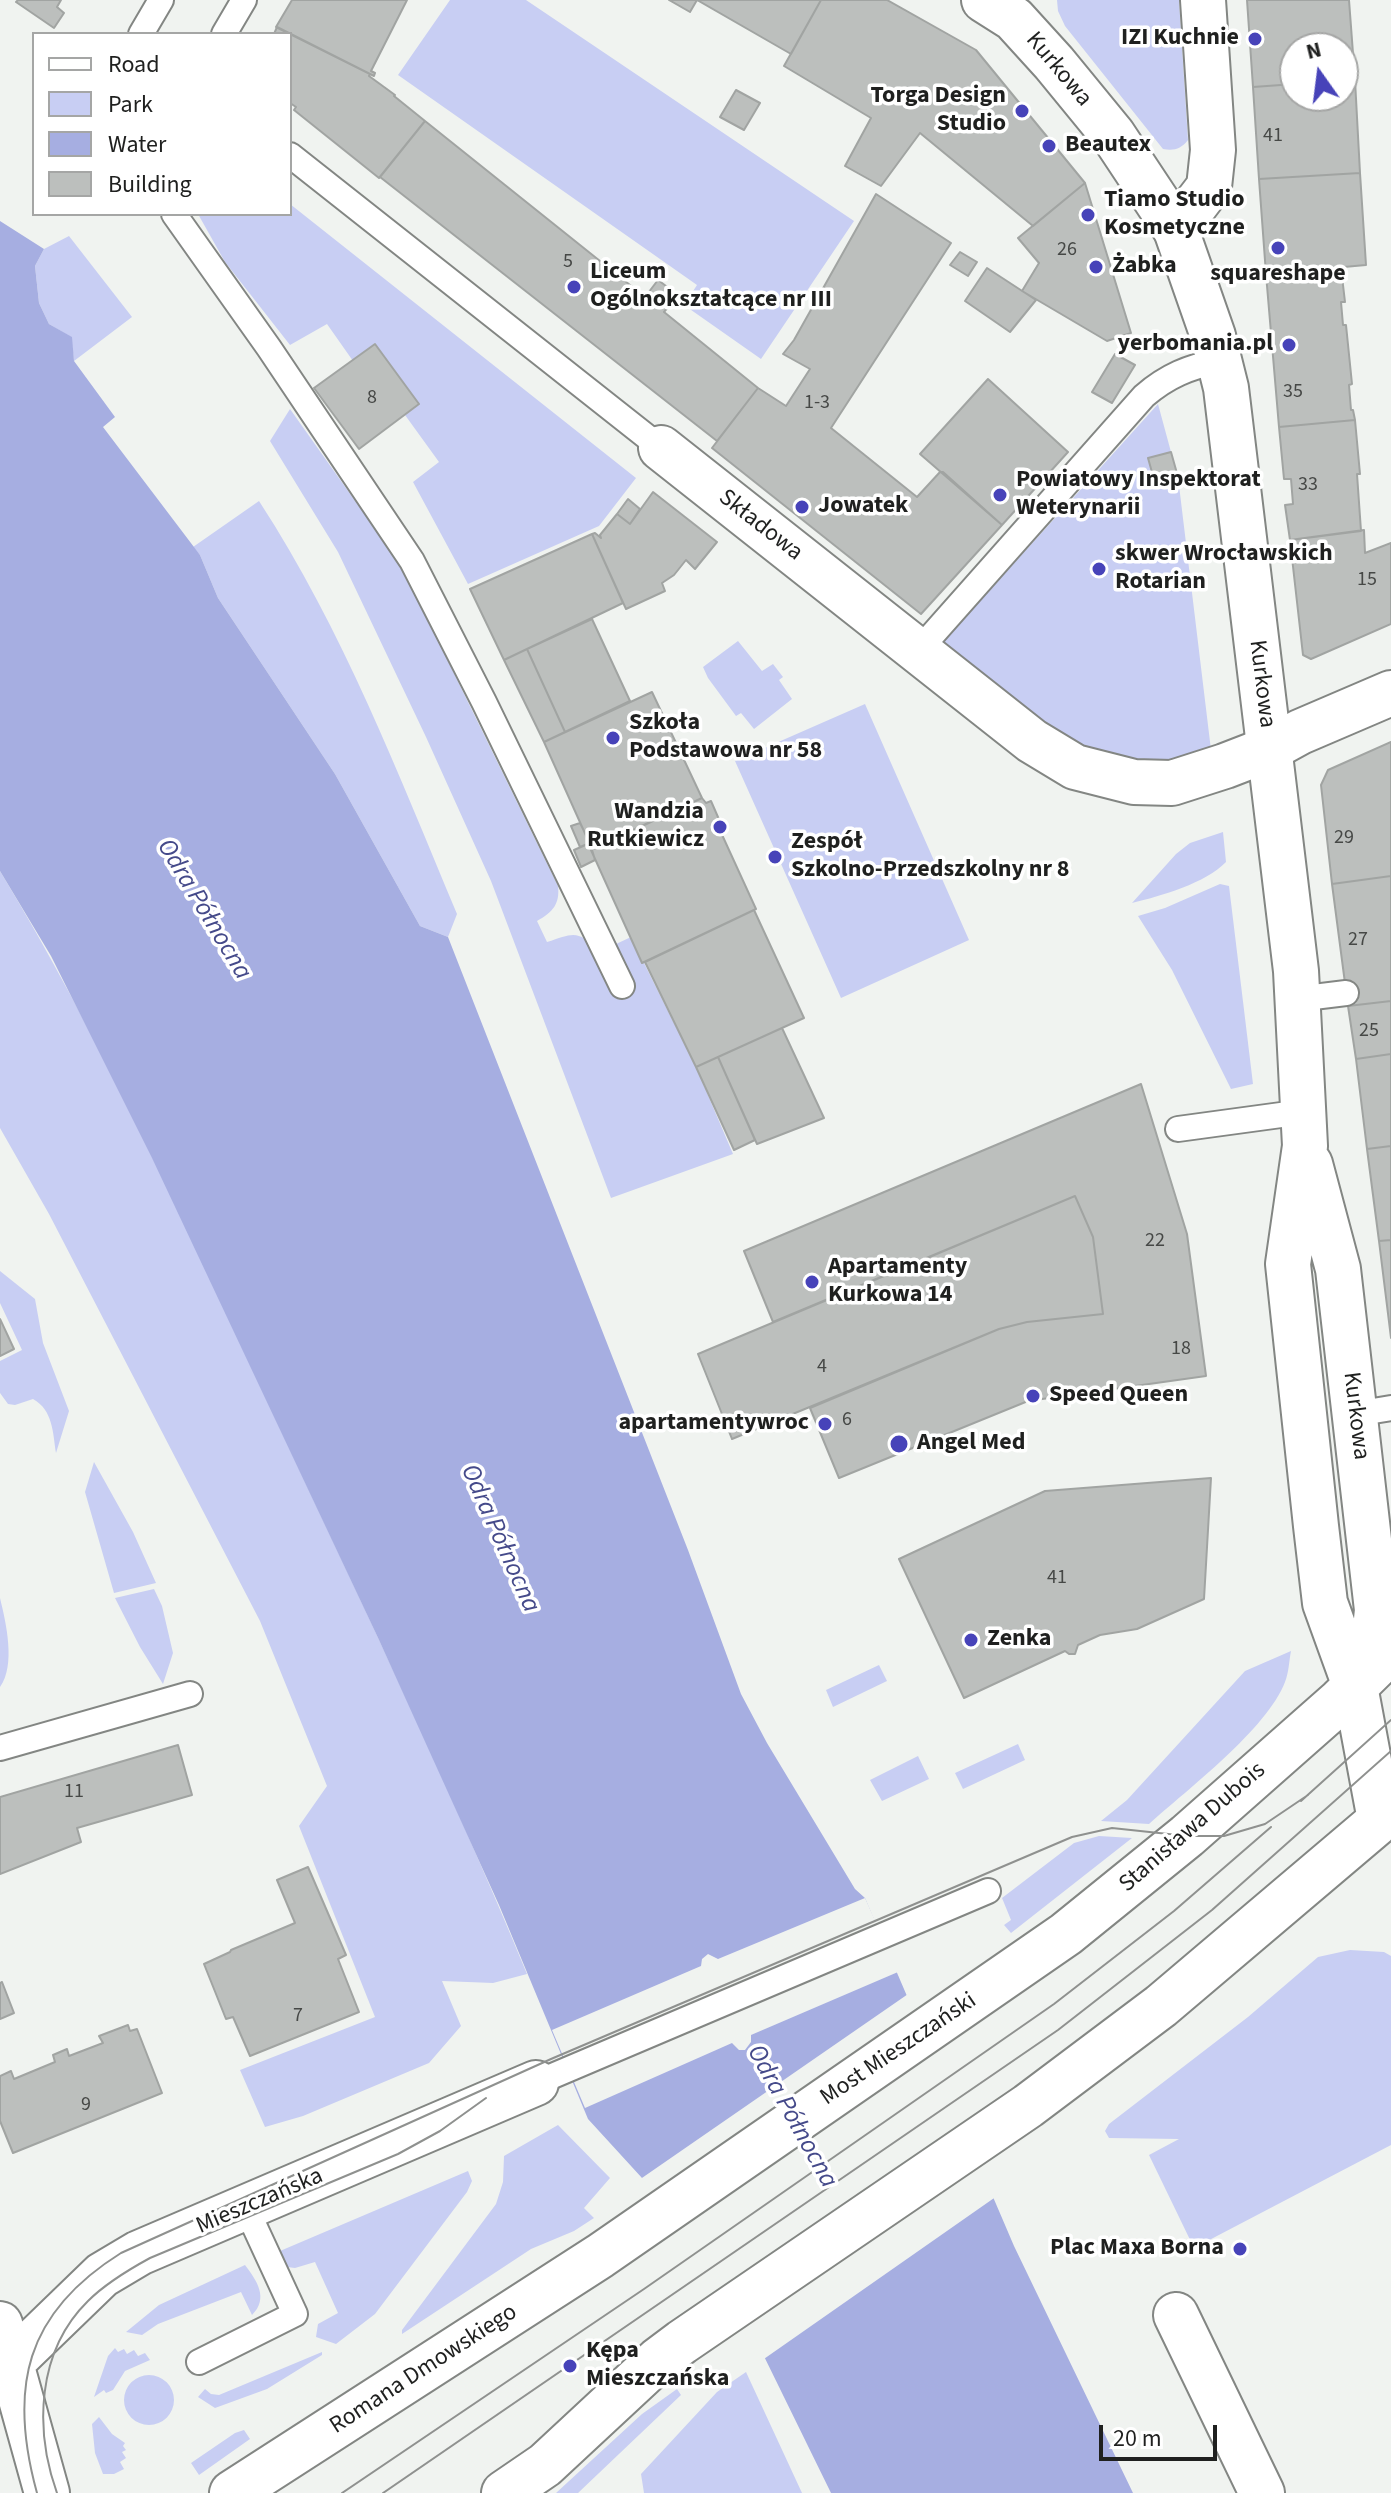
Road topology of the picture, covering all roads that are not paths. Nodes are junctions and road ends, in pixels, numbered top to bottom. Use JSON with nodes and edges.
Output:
{"nodes":[{"id":1,"x":161,"y":0,"type":"edge"},
{"id":2,"x":244,"y":0,"type":"edge"},
{"id":3,"x":1203,"y":0,"type":"edge"},
{"id":4,"x":989,"y":1,"type":"edge"},
{"id":5,"x":142,"y":32,"type":"edge"},
{"id":6,"x":225,"y":32,"type":"edge"},
{"id":7,"x":292,"y":157,"type":"edge"},
{"id":8,"x":175,"y":216,"type":"edge"},
{"id":9,"x":1176,"y":230,"type":"junction"},
{"id":10,"x":1219,"y":361,"type":"junction"},
{"id":11,"x":661,"y":448,"type":"joint"},
{"id":12,"x":918,"y":651,"type":"junction"},
{"id":13,"x":1391,"y":693,"type":"edge"},
{"id":14,"x":1269,"y":749,"type":"junction"},
{"id":15,"x":622,"y":986,"type":"dead end"},
{"id":16,"x":1346,"y":993,"type":"dead end"},
{"id":17,"x":1297,"y":999,"type":"junction"},
{"id":18,"x":1178,"y":1129,"type":"dead end"},
{"id":19,"x":1304,"y":1129,"type":"junction"},
{"id":20,"x":1373,"y":1411,"type":"edge"},
{"id":21,"x":1378,"y":1497,"type":"edge"},
{"id":22,"x":1391,"y":1651,"type":"edge"},
{"id":23,"x":1355,"y":1686,"type":"junction"},
{"id":24,"x":190,"y":1694,"type":"dead end"},
{"id":25,"x":0,"y":1748,"type":"edge"},
{"id":26,"x":1388,"y":1817,"type":"edge"},
{"id":27,"x":988,"y":1891,"type":"dead end"},
{"id":28,"x":986,"y":1992,"type":"joint"},
{"id":29,"x":552,"y":2076,"type":"joint"},
{"id":30,"x":246,"y":2208,"type":"junction"},
{"id":31,"x":615,"y":2245,"type":"joint"},
{"id":32,"x":1176,"y":2315,"type":"dead end"},
{"id":33,"x":5,"y":2344,"type":"edge"},
{"id":34,"x":199,"y":2362,"type":"dead end"},
{"id":35,"x":47,"y":2493,"type":"edge"},
{"id":36,"x":232,"y":2493,"type":"edge"},
{"id":37,"x":504,"y":2493,"type":"edge"},
{"id":38,"x":1262,"y":2493,"type":"edge"}],
"edges":[{"from":1,"to":5,"type":"lane"},
{"from":2,"to":6,"type":"lane"},
{"from":3,"to":9,"type":"main road"},
{"from":4,"to":9,"type":"main road","name":"Kurkowa"},
{"from":7,"to":11,"type":"lane","name":"Składowa"},
{"from":8,"to":15,"type":"lane"},
{"from":9,"to":10,"type":"main road","name":"Kurkowa"},
{"from":10,"to":12,"type":"lane"},
{"from":10,"to":14,"type":"main road","name":"Kurkowa"},
{"from":11,"to":12,"type":"main road","name":"Składowa"},
{"from":12,"to":14,"type":"main road","name":"Składowa"},
{"from":13,"to":14,"type":"main road","name":"Składowa"},
{"from":14,"to":17,"type":"main road","name":"Kurkowa"},
{"from":16,"to":17,"type":"lane"},
{"from":17,"to":19,"type":"main road","name":"Kurkowa"},
{"from":18,"to":19,"type":"lane"},
{"from":19,"to":20,"type":"main road","name":"Kurkowa"},
{"from":19,"to":23,"type":"main road","name":"Kurkowa"},
{"from":20,"to":21,"type":"main road","name":"Kurkowa"},
{"from":21,"to":23,"type":"main road","name":"Kurkowa"},
{"from":22,"to":23,"type":"main road","name":"Stanisława Dubois"},
{"from":23,"to":26,"type":"main road","name":"Kurkowa"},
{"from":23,"to":28,"type":"main road","name":"Stanisława Dubois"},
{"from":24,"to":25,"type":"lane"},
{"from":26,"to":37,"type":"main road"},
{"from":27,"to":29,"type":"lane"},
{"from":28,"to":31,"type":"main road","name":"Most Mieszczański"},
{"from":29,"to":30,"type":"main road","name":"Mieszczańska"},
{"from":30,"to":33,"type":"main road","name":"Mieszczańska"},
{"from":30,"to":34,"type":"lane"},
{"from":31,"to":36,"type":"main road","name":"Romana Dmowskiego"},
{"from":32,"to":38,"type":"main road"},
{"from":33,"to":35,"type":"main road","name":"Mieszczańska"}]}
